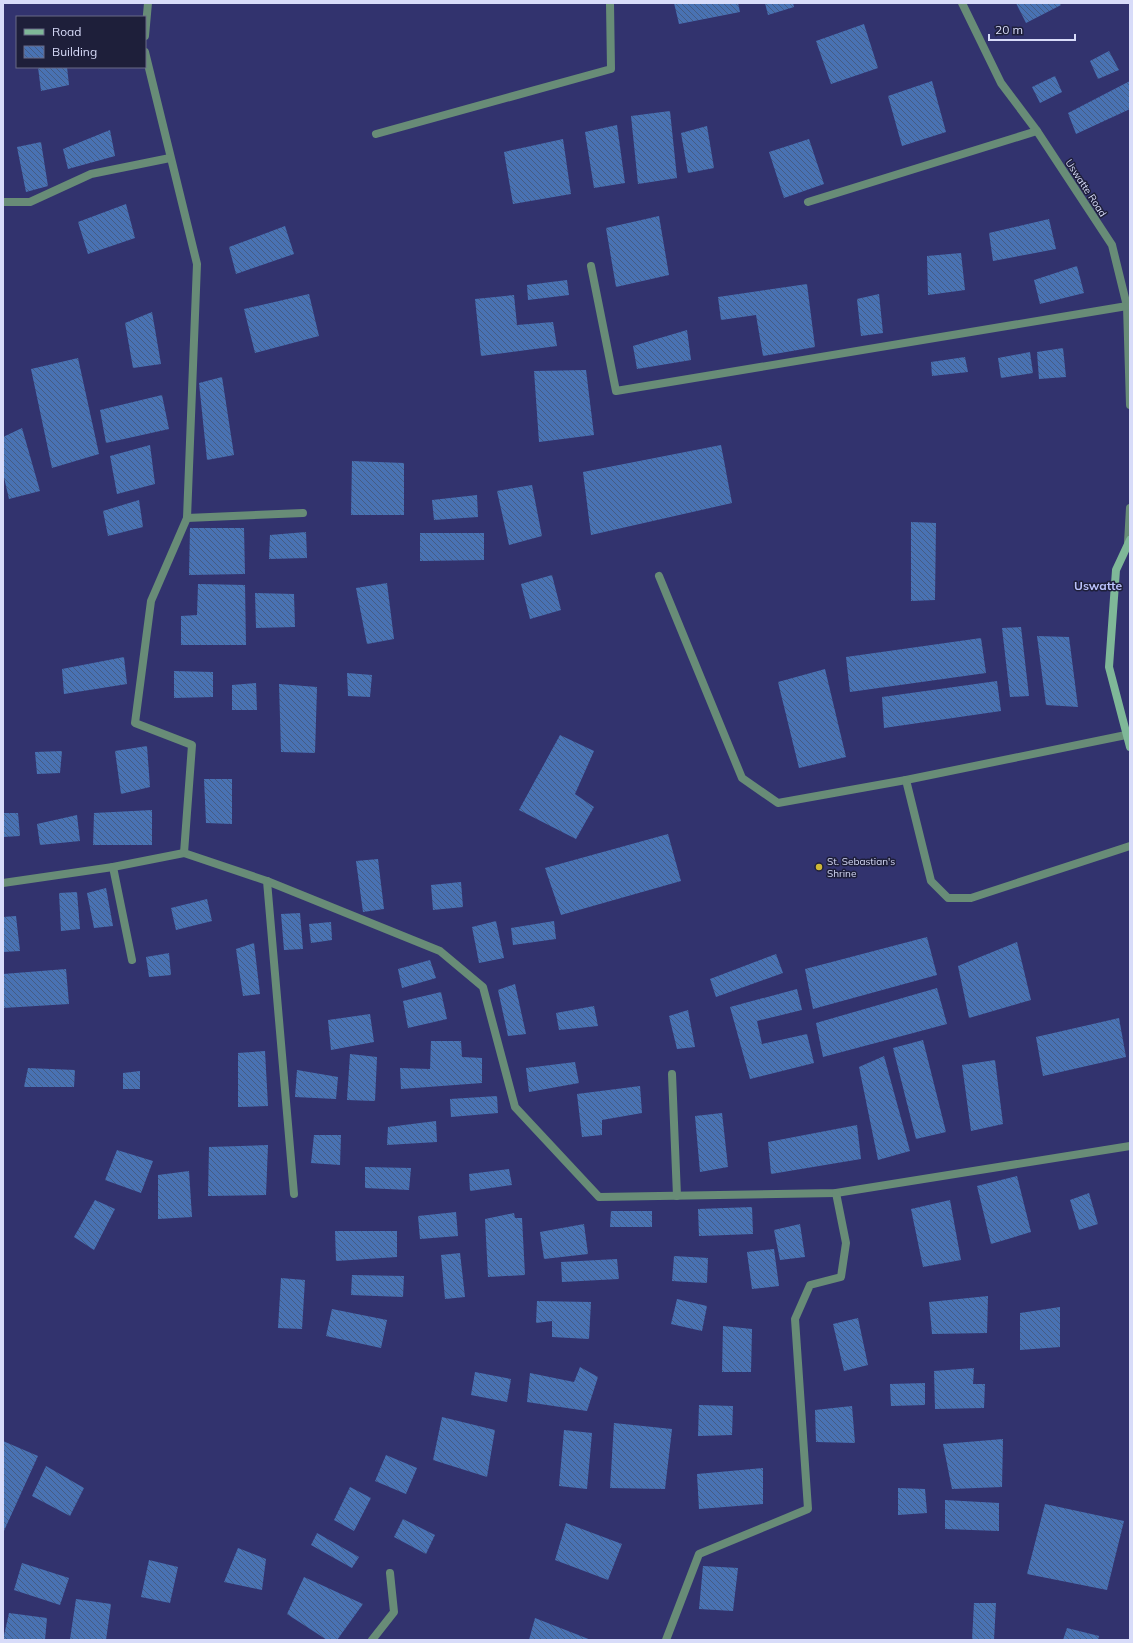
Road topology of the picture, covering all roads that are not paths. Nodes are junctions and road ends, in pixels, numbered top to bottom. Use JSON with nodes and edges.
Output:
{"nodes":[{"id":1,"x":148,"y":3,"type":"edge"},
{"id":2,"x":610,"y":3,"type":"edge"},
{"id":3,"x":962,"y":3,"type":"edge"},
{"id":4,"x":146,"y":25,"type":"edge"},
{"id":5,"x":146,"y":56,"type":"edge"},
{"id":6,"x":1037,"y":131,"type":"junction"},
{"id":7,"x":376,"y":134,"type":"dead end"},
{"id":8,"x":170,"y":158,"type":"junction"},
{"id":9,"x":3,"y":202,"type":"edge"},
{"id":10,"x":808,"y":202,"type":"dead end"},
{"id":11,"x":591,"y":266,"type":"dead end"},
{"id":12,"x":1127,"y":306,"type":"junction"},
{"id":13,"x":1130,"y":405,"type":"edge"},
{"id":14,"x":1130,"y":508,"type":"edge"},
{"id":15,"x":304,"y":513,"type":"dead end"},
{"id":16,"x":187,"y":518,"type":"junction"},
{"id":17,"x":1129,"y":542,"type":"edge"},
{"id":18,"x":659,"y":576,"type":"dead end"},
{"id":19,"x":1126,"y":735,"type":"junction"},
{"id":20,"x":1130,"y":747,"type":"edge"},
{"id":21,"x":906,"y":780,"type":"junction"},
{"id":22,"x":1130,"y":846,"type":"edge"},
{"id":23,"x":184,"y":853,"type":"junction"},
{"id":24,"x":113,"y":867,"type":"junction"},
{"id":25,"x":267,"y":881,"type":"junction"},
{"id":26,"x":3,"y":883,"type":"edge"},
{"id":27,"x":132,"y":960,"type":"dead end"},
{"id":28,"x":672,"y":1074,"type":"dead end"},
{"id":29,"x":1130,"y":1146,"type":"edge"},
{"id":30,"x":836,"y":1193,"type":"junction"},
{"id":31,"x":294,"y":1194,"type":"dead end"},
{"id":32,"x":677,"y":1196,"type":"junction"},
{"id":33,"x":390,"y":1573,"type":"dead end"},
{"id":34,"x":372,"y":1640,"type":"edge"},
{"id":35,"x":666,"y":1640,"type":"edge"}],
"edges":[{"from":1,"to":4,"type":"street"},
{"from":2,"to":7,"type":"street"},
{"from":3,"to":6,"type":"street","name":"Uswatte Road"},
{"from":5,"to":8,"type":"street"},
{"from":6,"to":10,"type":"street"},
{"from":6,"to":12,"type":"street","name":"Uswatte Road"},
{"from":8,"to":9,"type":"street"},
{"from":8,"to":16,"type":"street"},
{"from":11,"to":12,"type":"street"},
{"from":12,"to":13,"type":"street","name":"Uswatte Road"},
{"from":14,"to":17,"type":"street"},
{"from":15,"to":16,"type":"street"},
{"from":16,"to":23,"type":"street"},
{"from":17,"to":19,"type":"street"},
{"from":18,"to":21,"type":"street"},
{"from":19,"to":20,"type":"street"},
{"from":19,"to":21,"type":"street"},
{"from":21,"to":22,"type":"street"},
{"from":23,"to":24,"type":"street"},
{"from":23,"to":25,"type":"street"},
{"from":24,"to":26,"type":"street"},
{"from":24,"to":27,"type":"street"},
{"from":25,"to":31,"type":"street"},
{"from":25,"to":32,"type":"street"},
{"from":28,"to":32,"type":"street"},
{"from":29,"to":30,"type":"street"},
{"from":30,"to":32,"type":"street"},
{"from":30,"to":35,"type":"street"},
{"from":33,"to":34,"type":"street"}]}
